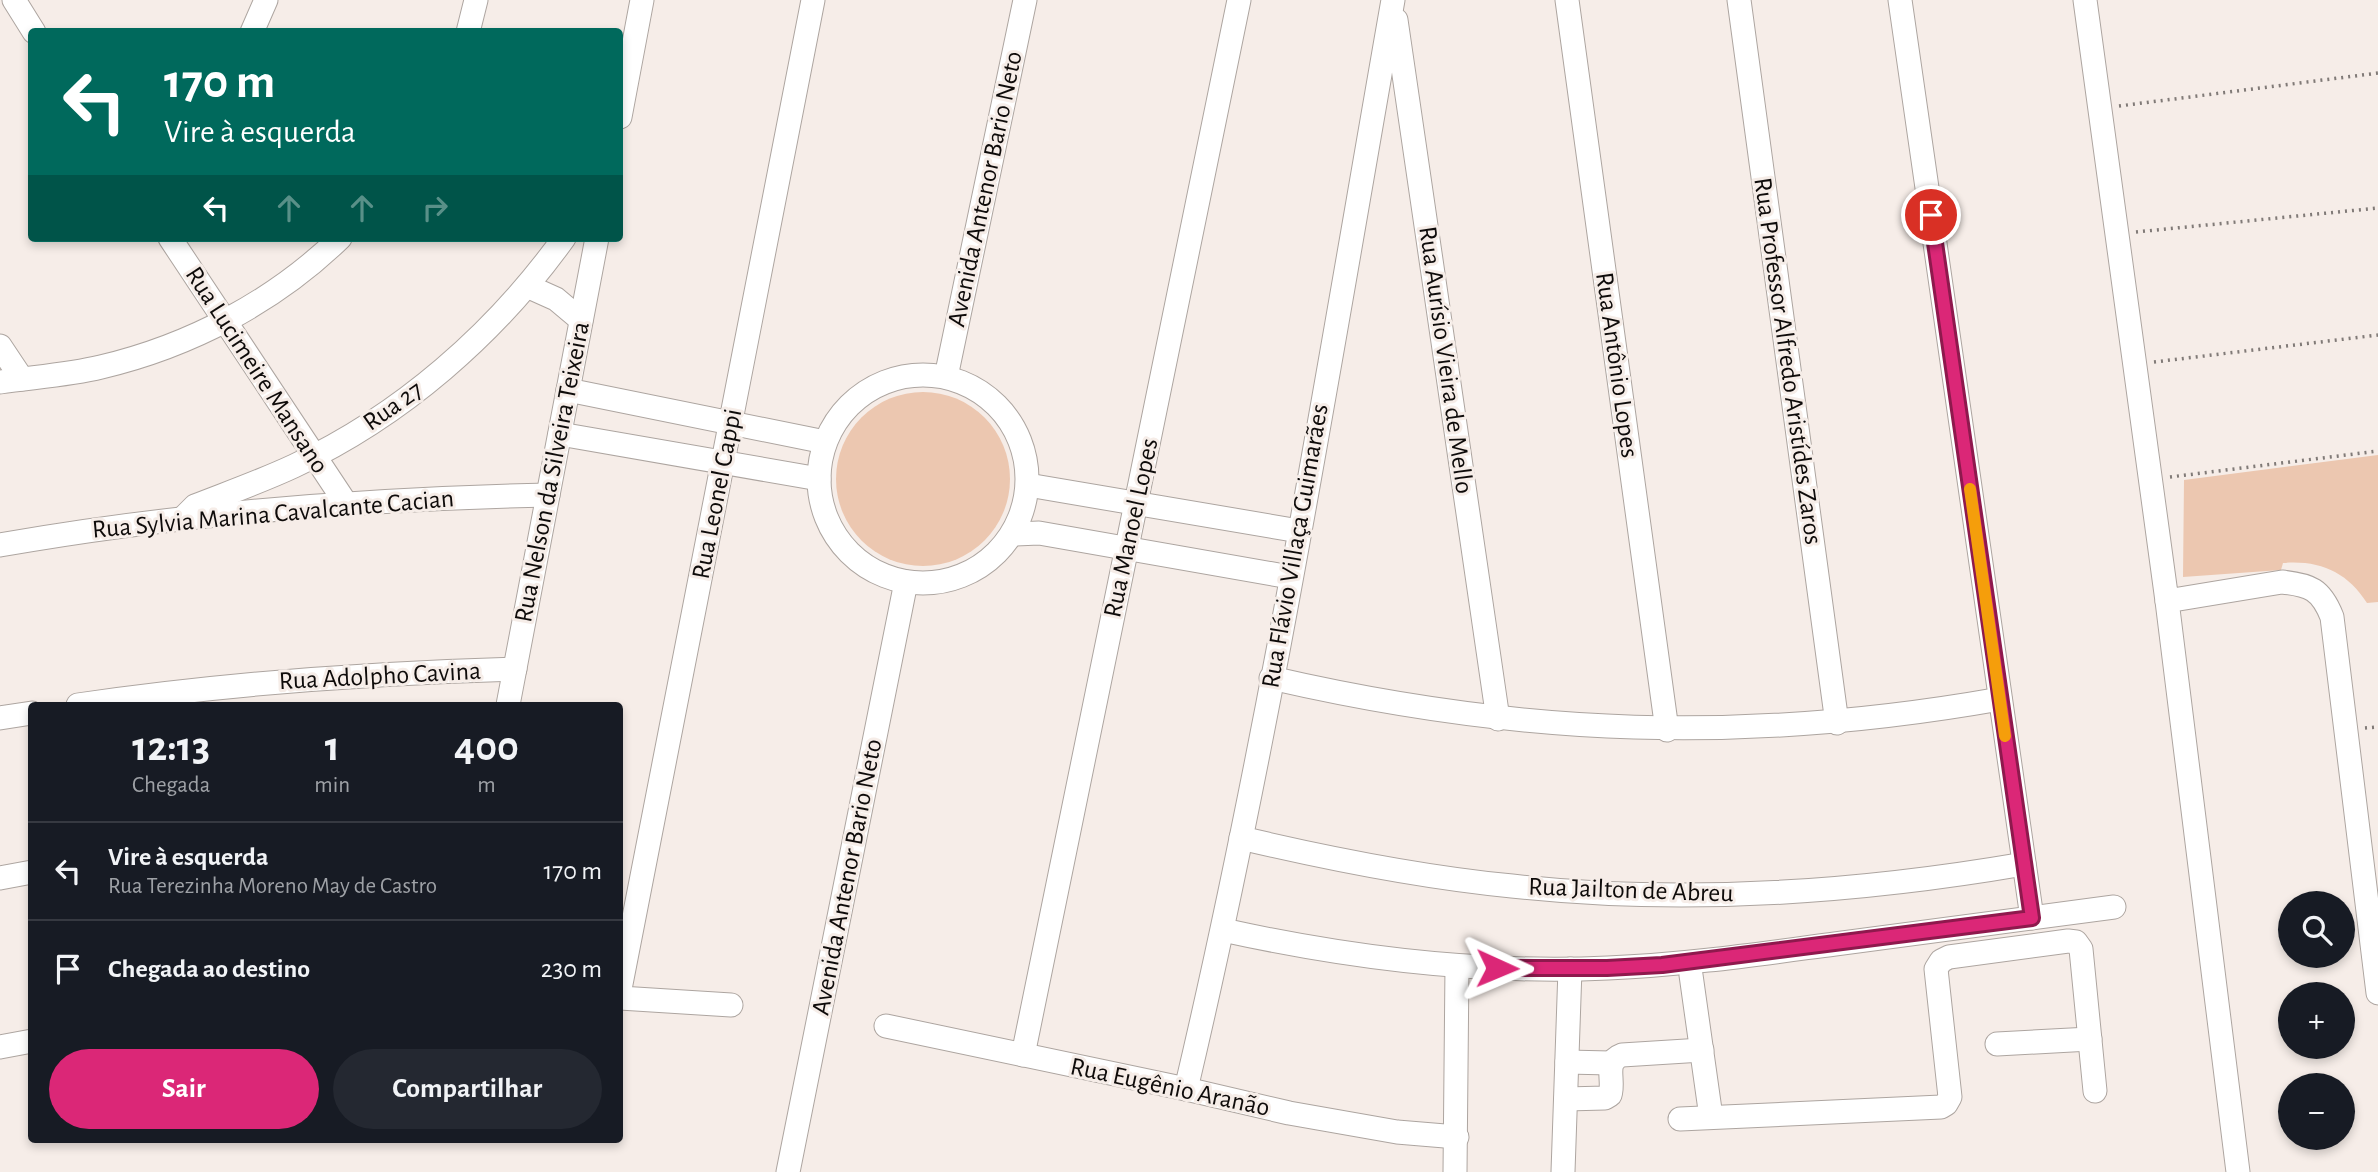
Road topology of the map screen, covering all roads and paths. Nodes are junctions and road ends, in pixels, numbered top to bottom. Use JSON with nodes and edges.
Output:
{"nodes":[{"id":1,"x":14,"y":0,"type":"edge"},
{"id":2,"x":266,"y":0,"type":"edge"},
{"id":3,"x":476,"y":0,"type":"edge"},
{"id":4,"x":642,"y":0,"type":"edge"},
{"id":5,"x":813,"y":0,"type":"edge"},
{"id":6,"x":1025,"y":0,"type":"edge"},
{"id":7,"x":1239,"y":0,"type":"edge"},
{"id":8,"x":1393,"y":0,"type":"edge"},
{"id":9,"x":1567,"y":0,"type":"edge"},
{"id":10,"x":1739,"y":0,"type":"edge"},
{"id":11,"x":1900,"y":0,"type":"edge"},
{"id":12,"x":2085,"y":0,"type":"edge"},
{"id":13,"x":32,"y":28,"type":"edge"},
{"id":14,"x":254,"y":28,"type":"edge"},
{"id":15,"x":469,"y":28,"type":"edge"},
{"id":16,"x":2378,"y":73,"type":"edge"},
{"id":17,"x":623,"y":101,"type":"edge"},
{"id":18,"x":2100,"y":109,"type":"junction"},
{"id":19,"x":2378,"y":208,"type":"edge"},
{"id":20,"x":2117,"y":234,"type":"junction"},
{"id":21,"x":173,"y":242,"type":"edge"},
{"id":22,"x":335,"y":242,"type":"edge"},
{"id":23,"x":561,"y":242,"type":"edge"},
{"id":24,"x":596,"y":242,"type":"edge"},
{"id":25,"x":527,"y":286,"type":"junction"},
{"id":26,"x":581,"y":320,"type":"junction"},
{"id":27,"x":225,"y":321,"type":"junction"},
{"id":28,"x":2378,"y":335,"type":"edge"},
{"id":29,"x":0,"y":345,"type":"edge"},
{"id":30,"x":2135,"y":364,"type":"junction"},
{"id":31,"x":946,"y":377,"type":"junction"},
{"id":32,"x":11,"y":381,"type":"edge"},
{"id":33,"x":568,"y":390,"type":"junction"},
{"id":34,"x":731,"y":423,"type":"junction"},
{"id":35,"x":560,"y":434,"type":"junction"},
{"id":36,"x":825,"y":442,"type":"junction"},
{"id":37,"x":2378,"y":452,"type":"edge"},
{"id":38,"x":314,"y":456,"type":"junction"},
{"id":39,"x":723,"y":462,"type":"junction"},
{"id":40,"x":818,"y":479,"type":"junction"},
{"id":41,"x":2151,"y":480,"type":"junction"},
{"id":42,"x":1028,"y":485,"type":"junction"},
{"id":43,"x":548,"y":495,"type":"junction"},
{"id":44,"x":345,"y":502,"type":"junction"},
{"id":45,"x":1136,"y":503,"type":"junction"},
{"id":46,"x":183,"y":518,"type":"junction"},
{"id":47,"x":1299,"y":531,"type":"junction"},
{"id":48,"x":1013,"y":534,"type":"junction"},
{"id":49,"x":0,"y":545,"type":"edge"},
{"id":50,"x":1127,"y":548,"type":"junction"},
{"id":51,"x":1290,"y":577,"type":"junction"},
{"id":52,"x":906,"y":582,"type":"junction"},
{"id":53,"x":2167,"y":601,"type":"junction"},
{"id":54,"x":515,"y":670,"type":"junction"},
{"id":55,"x":1271,"y":678,"type":"junction"},
{"id":56,"x":2000,"y":699,"type":"junction"},
{"id":57,"x":102,"y":702,"type":"edge"},
{"id":58,"x":509,"y":702,"type":"edge"},
{"id":59,"x":28,"y":714,"type":"edge"},
{"id":60,"x":0,"y":718,"type":"edge"},
{"id":61,"x":1498,"y":719,"type":"junction"},
{"id":62,"x":1837,"y":723,"type":"junction"},
{"id":63,"x":1667,"y":730,"type":"junction"},
{"id":64,"x":1241,"y":838,"type":"junction"},
{"id":65,"x":2024,"y":864,"type":"junction"},
{"id":66,"x":28,"y":873,"type":"edge"},
{"id":67,"x":0,"y":878,"type":"edge"},
{"id":68,"x":2114,"y":907,"type":"dead end"},
{"id":69,"x":2032,"y":918,"type":"junction"},
{"id":70,"x":1223,"y":930,"type":"junction"},
{"id":71,"x":1457,"y":966,"type":"junction"},
{"id":72,"x":1570,"y":969,"type":"junction"},
{"id":73,"x":623,"y":974,"type":"edge"},
{"id":74,"x":1691,"y":975,"type":"dead end"},
{"id":75,"x":2378,"y":993,"type":"edge"},
{"id":76,"x":623,"y":998,"type":"edge"},
{"id":77,"x":731,"y":1005,"type":"dead end"},
{"id":78,"x":886,"y":1026,"type":"dead end"},
{"id":79,"x":2090,"y":1039,"type":"junction"},
{"id":80,"x":28,"y":1042,"type":"edge"},
{"id":81,"x":1997,"y":1044,"type":"dead end"},
{"id":82,"x":0,"y":1047,"type":"edge"},
{"id":83,"x":1702,"y":1050,"type":"junction"},
{"id":84,"x":1023,"y":1055,"type":"junction"},
{"id":85,"x":1567,"y":1062,"type":"junction"},
{"id":86,"x":1611,"y":1063,"type":"junction"},
{"id":87,"x":1186,"y":1088,"type":"junction"},
{"id":88,"x":2095,"y":1091,"type":"dead end"},
{"id":89,"x":1566,"y":1099,"type":"junction"},
{"id":90,"x":1711,"y":1117,"type":"junction"},
{"id":91,"x":1680,"y":1119,"type":"dead end"},
{"id":92,"x":1457,"y":1137,"type":"junction"},
{"id":93,"x":788,"y":1172,"type":"edge"},
{"id":94,"x":1455,"y":1172,"type":"edge"},
{"id":95,"x":1563,"y":1172,"type":"edge"},
{"id":96,"x":2238,"y":1172,"type":"edge"}],
"edges":[{"from":1,"to":13,"type":"street"},
{"from":2,"to":14,"type":"street"},
{"from":3,"to":15,"type":"street"},
{"from":4,"to":17,"type":"street"},
{"from":5,"to":34,"type":"street","name":"Rua Leonel Cappi"},
{"from":6,"to":31,"type":"street","name":"Avenida Antenor Bario Neto"},
{"from":7,"to":45,"type":"street","name":"Rua Manoel Lopes"},
{"from":8,"to":47,"type":"street","name":"Rua Flávio Villaça Guimarães"},
{"from":8,"to":61,"type":"street","name":"Rua Aurísio Vieira de Mello"},
{"from":9,"to":63,"type":"street","name":"Rua Antônio Lopes"},
{"from":10,"to":62,"type":"street","name":"Rua Professor Alfredo Aristídes Zaros"},
{"from":11,"to":56,"type":"street"},
{"from":12,"to":18,"type":"street"},
{"from":16,"to":18,"type":"path"},
{"from":18,"to":20,"type":"street"},
{"from":19,"to":20,"type":"path"},
{"from":20,"to":30,"type":"street"},
{"from":21,"to":27,"type":"street","name":"Rua Lucimeire Mansano"},
{"from":22,"to":27,"type":"street"},
{"from":23,"to":25,"type":"street","name":"Rua 27"},
{"from":24,"to":26,"type":"street","name":"Rua Nelson da Silveira Teixeira"},
{"from":25,"to":26,"type":"street"},
{"from":25,"to":38,"type":"street","name":"Rua 27"},
{"from":26,"to":33,"type":"street","name":"Rua Nelson da Silveira Teixeira"},
{"from":27,"to":32,"type":"street"},
{"from":27,"to":38,"type":"street","name":"Rua Lucimeire Mansano"},
{"from":28,"to":30,"type":"path"},
{"from":29,"to":32,"type":"street"},
{"from":30,"to":41,"type":"street"},
{"from":31,"to":36,"type":"street"},
{"from":31,"to":42,"type":"street"},
{"from":33,"to":34,"type":"street"},
{"from":33,"to":35,"type":"street","name":"Rua Nelson da Silveira Teixeira"},
{"from":34,"to":36,"type":"street"},
{"from":34,"to":39,"type":"street","name":"Rua Leonel Cappi"},
{"from":35,"to":39,"type":"street"},
{"from":35,"to":43,"type":"street","name":"Rua Nelson da Silveira Teixeira"},
{"from":36,"to":40,"type":"street"},
{"from":37,"to":41,"type":"path"},
{"from":38,"to":44,"type":"street","name":"Rua Lucimeire Mansano"},
{"from":38,"to":46,"type":"street","name":"Rua 27"},
{"from":39,"to":40,"type":"street"},
{"from":39,"to":73,"type":"street","name":"Rua Leonel Cappi"},
{"from":40,"to":52,"type":"street"},
{"from":41,"to":53,"type":"street"},
{"from":42,"to":45,"type":"street"},
{"from":42,"to":48,"type":"street"},
{"from":43,"to":44,"type":"street","name":"Rua Sylvia Marina Cavalcante Cacian"},
{"from":43,"to":54,"type":"street","name":"Rua Nelson da Silveira Teixeira"},
{"from":44,"to":46,"type":"street","name":"Rua Sylvia Marina Cavalcante Cacian"},
{"from":45,"to":47,"type":"street"},
{"from":45,"to":50,"type":"street","name":"Rua Manoel Lopes"},
{"from":46,"to":49,"type":"street","name":"Rua Sylvia Marina Cavalcante Cacian"},
{"from":47,"to":51,"type":"street","name":"Rua Flávio Villaça Guimarães"},
{"from":48,"to":50,"type":"street"},
{"from":48,"to":52,"type":"street"},
{"from":50,"to":51,"type":"street"},
{"from":50,"to":84,"type":"street","name":"Rua Manoel Lopes"},
{"from":51,"to":55,"type":"street","name":"Rua Flávio Villaça Guimarães"},
{"from":52,"to":93,"type":"street","name":"Avenida Antenor Bario Neto"},
{"from":53,"to":75,"type":"street"},
{"from":53,"to":96,"type":"street"},
{"from":54,"to":57,"type":"street","name":"Rua Adolpho Cavina"},
{"from":54,"to":58,"type":"street","name":"Rua Nelson da Silveira Teixeira"},
{"from":55,"to":61,"type":"street"},
{"from":55,"to":64,"type":"street","name":"Rua Flávio Villaça Guimarães"},
{"from":56,"to":62,"type":"street"},
{"from":56,"to":65,"type":"street"},
{"from":59,"to":60,"type":"street"},
{"from":61,"to":63,"type":"street"},
{"from":62,"to":63,"type":"street"},
{"from":64,"to":65,"type":"street","name":"Rua Jailton de Abreu"},
{"from":64,"to":70,"type":"street","name":"Rua Flávio Villaça Guimarães"},
{"from":65,"to":69,"type":"street"},
{"from":66,"to":67,"type":"street"},
{"from":68,"to":69,"type":"street"},
{"from":69,"to":72,"type":"street"},
{"from":70,"to":71,"type":"street"},
{"from":70,"to":87,"type":"street","name":"Rua Flávio Villaça Guimarães"},
{"from":71,"to":72,"type":"street"},
{"from":71,"to":92,"type":"street"},
{"from":72,"to":85,"type":"street"},
{"from":74,"to":83,"type":"street"},
{"from":76,"to":77,"type":"street"},
{"from":78,"to":84,"type":"street","name":"Rua Eugênio Aranão"},
{"from":79,"to":81,"type":"street"},
{"from":79,"to":88,"type":"street"},
{"from":79,"to":90,"type":"street"},
{"from":80,"to":82,"type":"street"},
{"from":83,"to":86,"type":"street"},
{"from":83,"to":90,"type":"street"},
{"from":84,"to":87,"type":"street","name":"Rua Eugênio Aranão"},
{"from":85,"to":86,"type":"street"},
{"from":85,"to":89,"type":"street"},
{"from":86,"to":89,"type":"street"},
{"from":87,"to":92,"type":"street","name":"Rua Eugênio Aranão"},
{"from":89,"to":95,"type":"street"},
{"from":90,"to":91,"type":"street"},
{"from":92,"to":94,"type":"street"}]}
